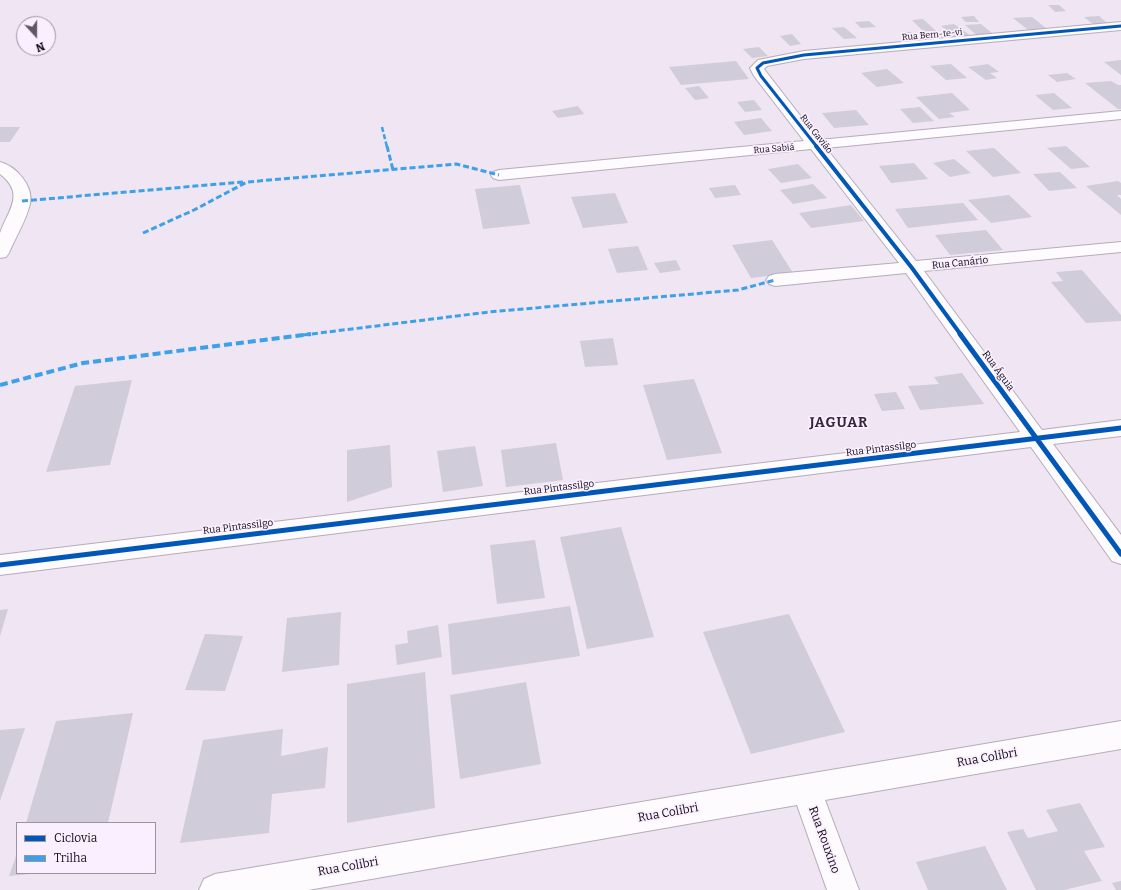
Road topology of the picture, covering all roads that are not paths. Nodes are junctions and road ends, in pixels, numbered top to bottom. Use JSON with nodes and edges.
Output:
{"nodes":[{"id":1,"x":1121,"y":26,"type":"edge"},
{"id":2,"x":761,"y":76,"type":"joint"},
{"id":3,"x":1121,"y":115,"type":"edge"},
{"id":4,"x":814,"y":145,"type":"junction"},
{"id":5,"x":0,"y":166,"type":"edge"},
{"id":6,"x":499,"y":175,"type":"dead end"},
{"id":7,"x":859,"y":201,"type":"joint"},
{"id":8,"x":1121,"y":247,"type":"edge"},
{"id":9,"x":0,"y":253,"type":"edge"},
{"id":10,"x":912,"y":268,"type":"junction"},
{"id":11,"x":775,"y":280,"type":"dead end"},
{"id":12,"x":1121,"y":428,"type":"edge"},
{"id":13,"x":1036,"y":439,"type":"junction"},
{"id":14,"x":1121,"y":554,"type":"edge"},
{"id":15,"x":0,"y":565,"type":"edge"},
{"id":16,"x":1121,"y":735,"type":"edge"},
{"id":17,"x":806,"y":789,"type":"junction"},
{"id":18,"x":215,"y":890,"type":"edge"},
{"id":19,"x":843,"y":890,"type":"edge"}],
"edges":[{"from":1,"to":2,"type":"street","name":"Rua Bem-te-vi"},
{"from":2,"to":4,"type":"street","name":"Rua Gavião"},
{"from":3,"to":4,"type":"street","name":"Rua Sabiá"},
{"from":4,"to":6,"type":"street","name":"Rua Sabiá"},
{"from":4,"to":7,"type":"street","name":"Rua Gavião"},
{"from":5,"to":9,"type":"street"},
{"from":7,"to":10,"type":"street","name":"Rua Águia"},
{"from":8,"to":10,"type":"street","name":"Rua Canário"},
{"from":10,"to":11,"type":"street","name":"Rua Canário"},
{"from":10,"to":13,"type":"street","name":"Rua Águia"},
{"from":12,"to":13,"type":"street","name":"Rua Pintassilgo"},
{"from":13,"to":14,"type":"street","name":"Rua Águia"},
{"from":13,"to":15,"type":"street","name":"Rua Pintassilgo"},
{"from":16,"to":17,"type":"street","name":"Rua Colibri"},
{"from":17,"to":18,"type":"street","name":"Rua Colibri"},
{"from":17,"to":19,"type":"street","name":"Rua Rouxino"}]}
